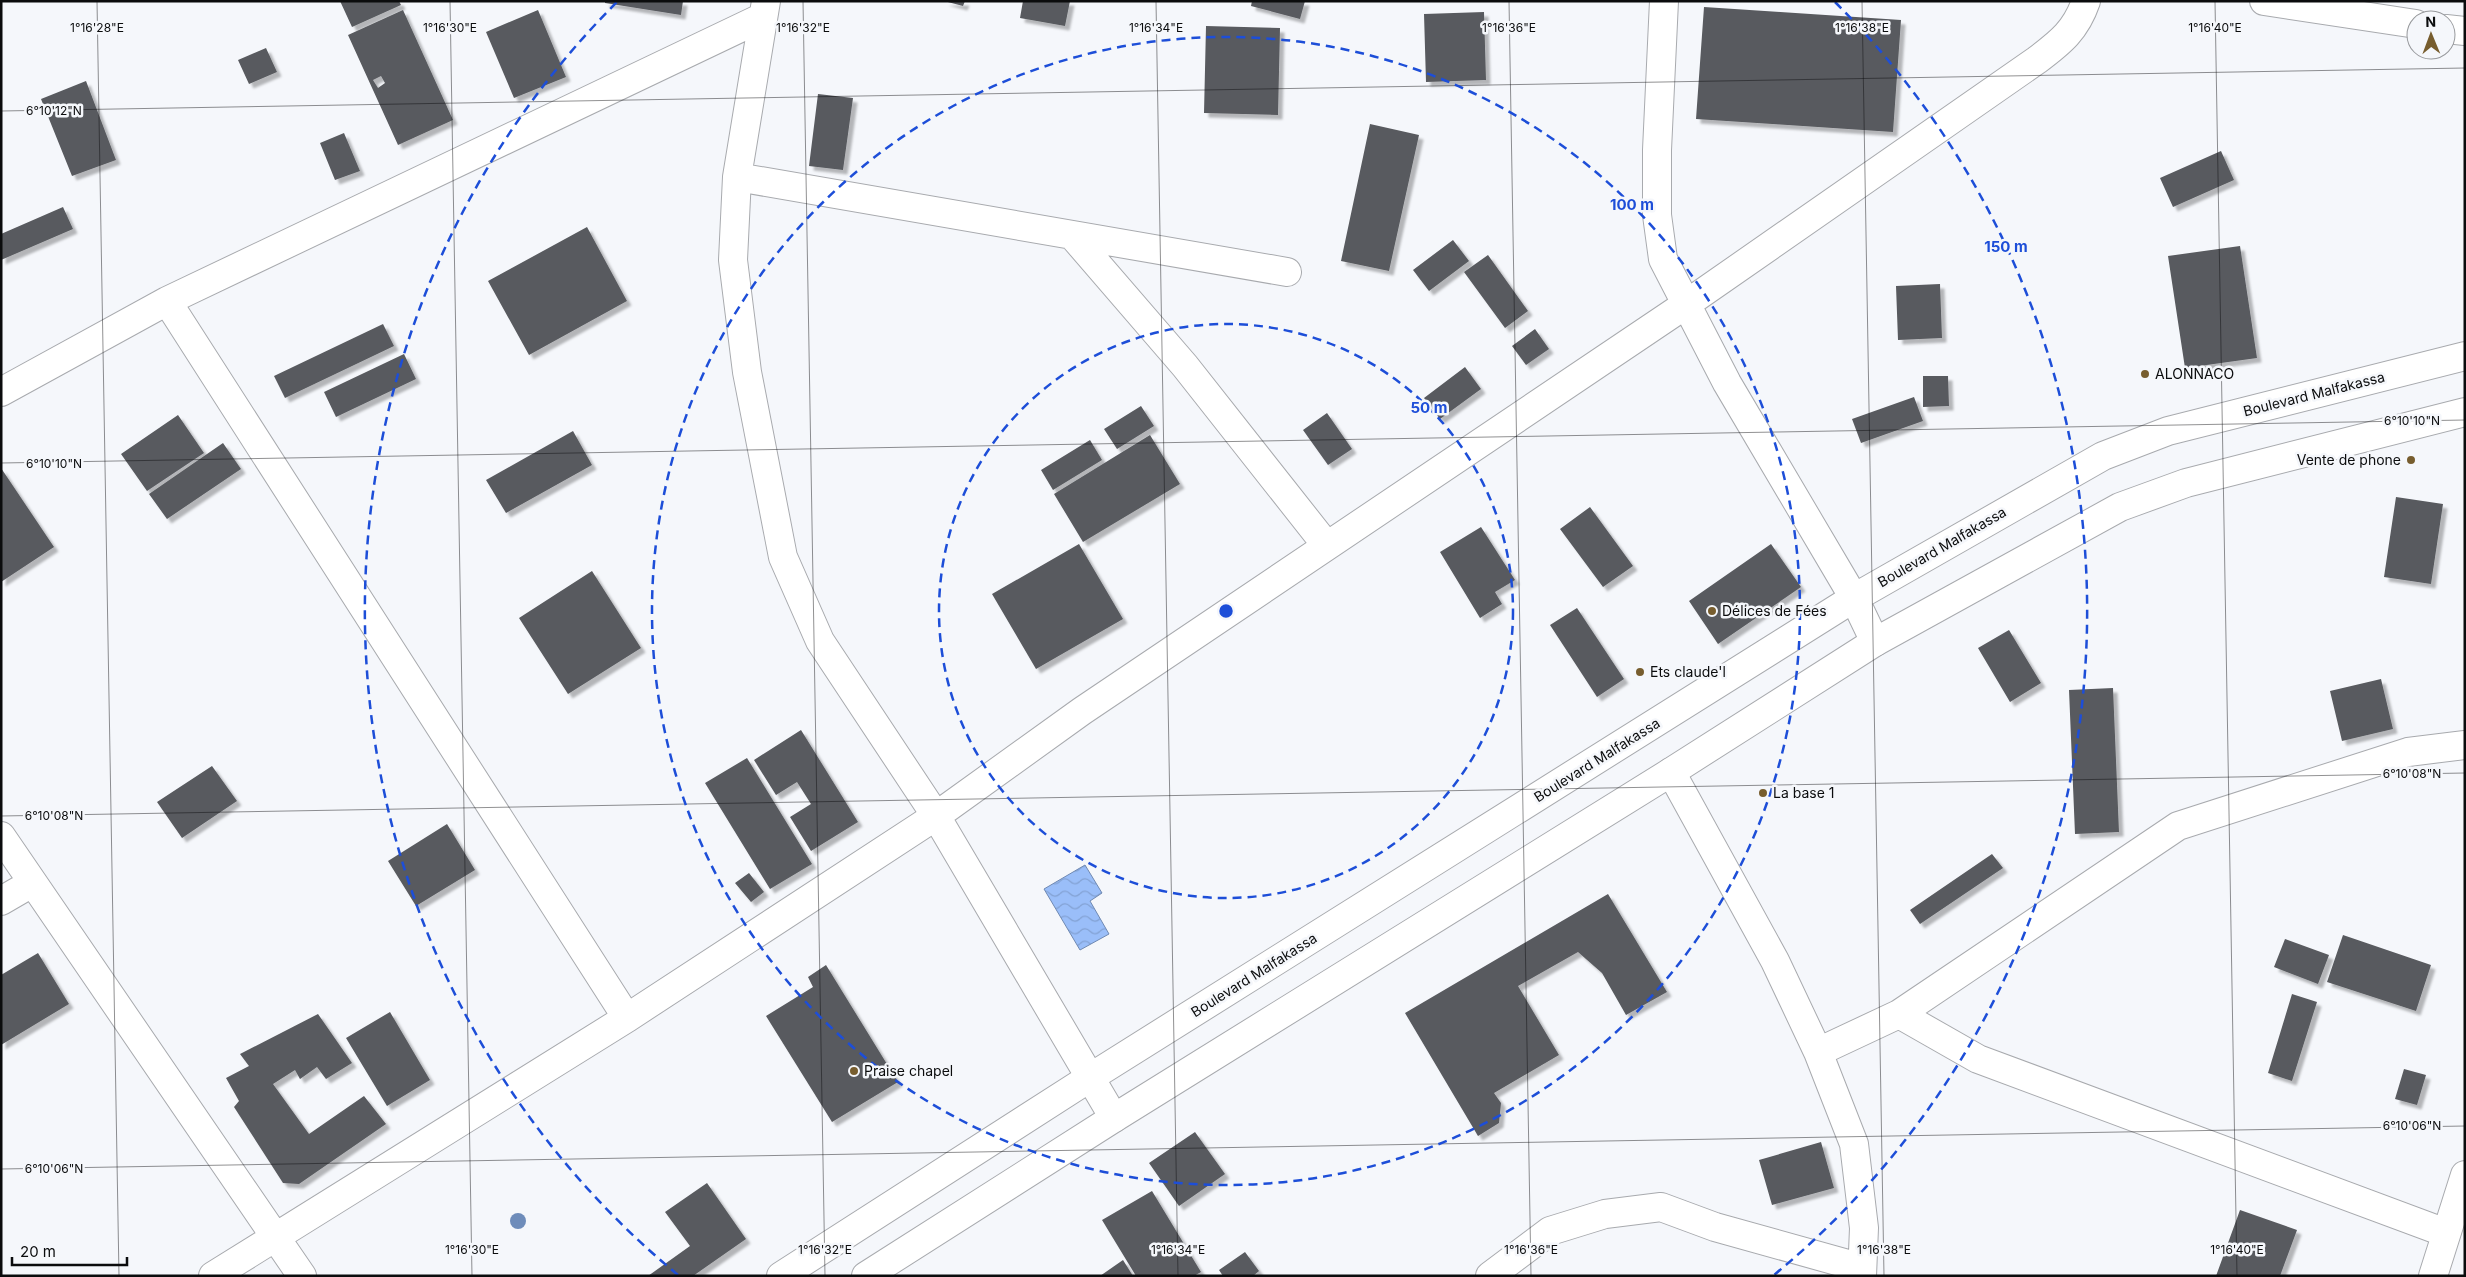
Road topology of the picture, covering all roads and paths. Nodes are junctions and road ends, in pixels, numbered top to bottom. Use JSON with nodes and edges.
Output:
{"nodes":[{"id":1,"x":1664,"y":1,"type":"edge"},
{"id":2,"x":2086,"y":1,"type":"edge"},
{"id":3,"x":2264,"y":1,"type":"edge"},
{"id":4,"x":764,"y":9,"type":"edge"},
{"id":5,"x":2406,"y":22,"type":"edge"},
{"id":6,"x":737,"y":177,"type":"junction"},
{"id":7,"x":1072,"y":235,"type":"junction"},
{"id":8,"x":1287,"y":272,"type":"dead end"},
{"id":9,"x":168,"y":302,"type":"junction"},
{"id":10,"x":1685,"y":306,"type":"junction"},
{"id":11,"x":2465,"y":356,"type":"edge"},
{"id":12,"x":1,"y":392,"type":"edge"},
{"id":13,"x":2465,"y":412,"type":"edge"},
{"id":14,"x":1327,"y":546,"type":"junction"},
{"id":15,"x":1854,"y":598,"type":"junction"},
{"id":16,"x":1875,"y":642,"type":"junction"},
{"id":17,"x":2465,"y":745,"type":"edge"},
{"id":18,"x":1671,"y":772,"type":"junction"},
{"id":19,"x":936,"y":816,"type":"junction"},
{"id":20,"x":1,"y":836,"type":"edge"},
{"id":21,"x":32,"y":883,"type":"junction"},
{"id":22,"x":1,"y":901,"type":"edge"},
{"id":23,"x":1899,"y":1014,"type":"junction"},
{"id":24,"x":627,"y":1018,"type":"junction"},
{"id":25,"x":1818,"y":1052,"type":"junction"},
{"id":26,"x":1091,"y":1077,"type":"junction"},
{"id":27,"x":1114,"y":1118,"type":"junction"},
{"id":28,"x":2465,"y":1175,"type":"edge"},
{"id":29,"x":2446,"y":1233,"type":"junction"},
{"id":30,"x":276,"y":1236,"type":"junction"},
{"id":31,"x":1862,"y":1272,"type":"edge"},
{"id":32,"x":213,"y":1276,"type":"edge"},
{"id":33,"x":302,"y":1276,"type":"edge"},
{"id":34,"x":781,"y":1276,"type":"edge"},
{"id":35,"x":866,"y":1276,"type":"edge"},
{"id":36,"x":1490,"y":1276,"type":"edge"},
{"id":37,"x":2433,"y":1276,"type":"edge"}],
"edges":[{"from":1,"to":10,"type":"street"},
{"from":2,"to":10,"type":"street"},
{"from":3,"to":5,"type":"street"},
{"from":4,"to":6,"type":"street"},
{"from":4,"to":9,"type":"street"},
{"from":6,"to":7,"type":"street"},
{"from":6,"to":19,"type":"street"},
{"from":7,"to":8,"type":"street"},
{"from":7,"to":14,"type":"street"},
{"from":9,"to":12,"type":"street"},
{"from":9,"to":24,"type":"street"},
{"from":10,"to":14,"type":"street"},
{"from":10,"to":15,"type":"street"},
{"from":11,"to":15,"type":"street","name":"Boulevard Malfakassa"},
{"from":13,"to":16,"type":"street"},
{"from":14,"to":19,"type":"street"},
{"from":15,"to":16,"type":"street"},
{"from":15,"to":26,"type":"street","name":"Boulevard Malfakassa"},
{"from":16,"to":18,"type":"street"},
{"from":17,"to":23,"type":"street"},
{"from":18,"to":25,"type":"street"},
{"from":18,"to":27,"type":"street"},
{"from":19,"to":24,"type":"street"},
{"from":19,"to":26,"type":"street"},
{"from":20,"to":21,"type":"street"},
{"from":21,"to":22,"type":"street"},
{"from":21,"to":30,"type":"street"},
{"from":23,"to":25,"type":"street"},
{"from":23,"to":29,"type":"street"},
{"from":24,"to":30,"type":"street"},
{"from":25,"to":31,"type":"street"},
{"from":26,"to":27,"type":"street"},
{"from":26,"to":34,"type":"street","name":"Boulevard Malfakassa"},
{"from":27,"to":35,"type":"street"},
{"from":28,"to":29,"type":"street"},
{"from":29,"to":37,"type":"street"},
{"from":30,"to":32,"type":"street"},
{"from":30,"to":33,"type":"street"},
{"from":31,"to":36,"type":"street"}]}
